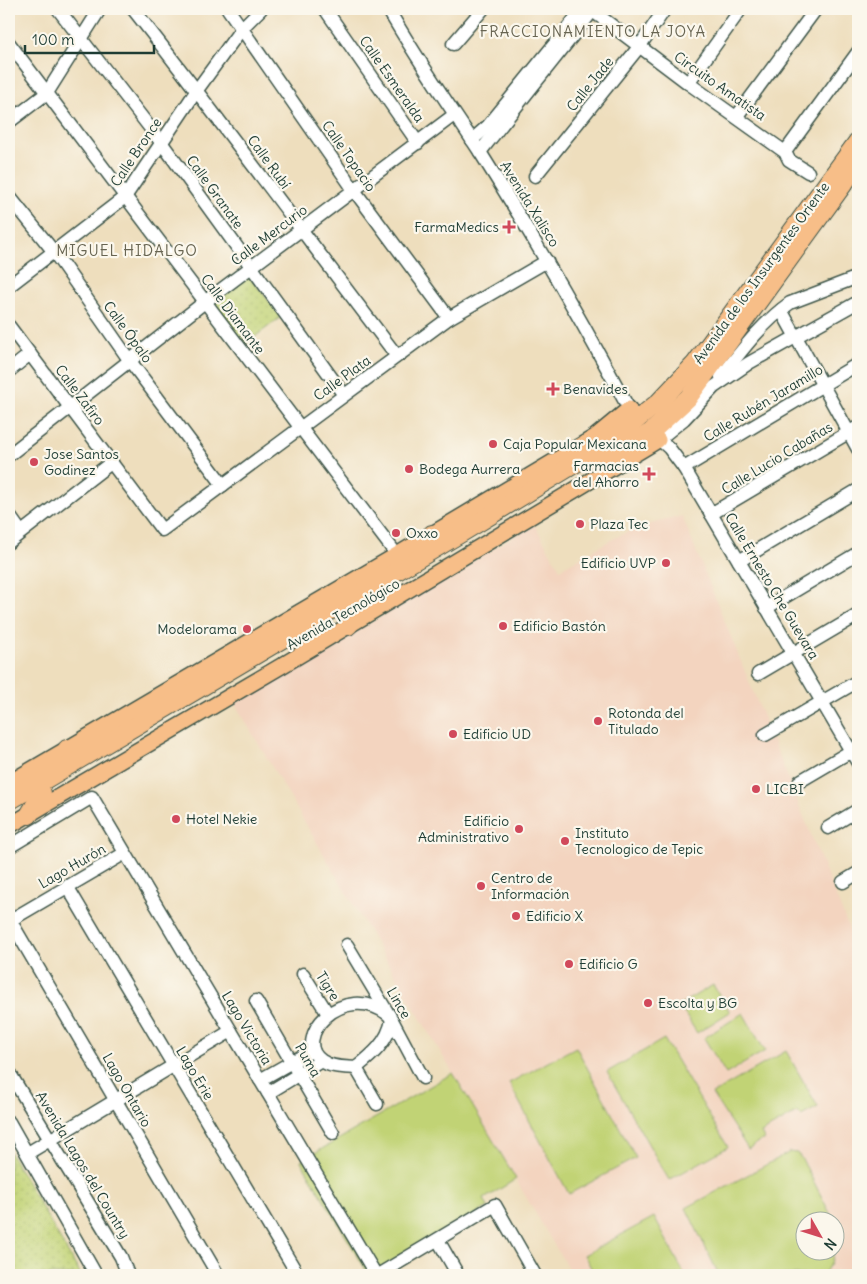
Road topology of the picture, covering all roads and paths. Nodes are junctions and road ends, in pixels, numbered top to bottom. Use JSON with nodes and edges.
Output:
{"nodes":[{"id":1,"x":58,"y":9,"type":"edge"},
{"id":2,"x":100,"y":9,"type":"edge"},
{"id":3,"x":133,"y":9,"type":"edge"},
{"id":4,"x":228,"y":9,"type":"edge"},
{"id":5,"x":261,"y":9,"type":"edge"},
{"id":6,"x":325,"y":9,"type":"edge"},
{"id":7,"x":388,"y":9,"type":"edge"},
{"id":8,"x":483,"y":9,"type":"edge"},
{"id":9,"x":590,"y":9,"type":"edge"},
{"id":10,"x":666,"y":9,"type":"edge"},
{"id":11,"x":741,"y":9,"type":"edge"},
{"id":12,"x":816,"y":9,"type":"edge"},
{"id":13,"x":242,"y":28,"type":"junction"},
{"id":14,"x":81,"y":39,"type":"junction"},
{"id":15,"x":9,"y":43,"type":"edge"},
{"id":16,"x":453,"y":44,"type":"dead end"},
{"id":17,"x":639,"y":47,"type":"junction"},
{"id":18,"x":858,"y":52,"type":"edge"},
{"id":19,"x":688,"y":83,"type":"junction"},
{"id":20,"x":197,"y":90,"type":"junction"},
{"id":21,"x":47,"y":93,"type":"junction"},
{"id":22,"x":454,"y":115,"type":"junction"},
{"id":23,"x":737,"y":116,"type":"junction"},
{"id":24,"x":9,"y":122,"type":"edge"},
{"id":25,"x":472,"y":140,"type":"junction"},
{"id":26,"x":858,"y":141,"type":"edge"},
{"id":27,"x":161,"y":142,"type":"junction"},
{"id":28,"x":418,"y":143,"type":"junction"},
{"id":29,"x":480,"y":152,"type":"junction"},
{"id":30,"x":785,"y":152,"type":"junction"},
{"id":31,"x":858,"y":164,"type":"edge"},
{"id":32,"x":808,"y":172,"type":"dead end"},
{"id":33,"x":535,"y":176,"type":"dead end"},
{"id":34,"x":354,"y":190,"type":"junction"},
{"id":35,"x":9,"y":196,"type":"edge"},
{"id":36,"x":126,"y":197,"type":"junction"},
{"id":37,"x":301,"y":230,"type":"junction"},
{"id":38,"x":54,"y":252,"type":"junction"},
{"id":39,"x":547,"y":261,"type":"junction"},
{"id":40,"x":252,"y":267,"type":"junction"},
{"id":41,"x":858,"y":277,"type":"edge"},
{"id":42,"x":9,"y":286,"type":"edge"},
{"id":43,"x":206,"y":302,"type":"junction"},
{"id":44,"x":858,"y":302,"type":"edge"},
{"id":45,"x":781,"y":310,"type":"junction"},
{"id":46,"x":449,"y":318,"type":"junction"},
{"id":47,"x":9,"y":326,"type":"edge"},
{"id":48,"x":796,"y":336,"type":"junction"},
{"id":49,"x":30,"y":354,"type":"junction"},
{"id":50,"x":397,"y":356,"type":"junction"},
{"id":51,"x":130,"y":360,"type":"junction"},
{"id":52,"x":858,"y":364,"type":"edge"},
{"id":53,"x":9,"y":370,"type":"edge"},
{"id":54,"x":822,"y":385,"type":"junction"},
{"id":55,"x":714,"y":387,"type":"junction"},
{"id":56,"x":344,"y":395,"type":"junction"},
{"id":57,"x":658,"y":402,"type":"joint"},
{"id":58,"x":70,"y":407,"type":"junction"},
{"id":59,"x":675,"y":411,"type":"joint"},
{"id":60,"x":644,"y":425,"type":"junction"},
{"id":61,"x":299,"y":428,"type":"junction"},
{"id":62,"x":853,"y":430,"type":"edge"},
{"id":63,"x":858,"y":449,"type":"edge"},
{"id":64,"x":9,"y":455,"type":"edge"},
{"id":65,"x":112,"y":462,"type":"junction"},
{"id":66,"x":684,"y":468,"type":"junction"},
{"id":67,"x":223,"y":485,"type":"junction"},
{"id":68,"x":858,"y":490,"type":"edge"},
{"id":69,"x":711,"y":514,"type":"junction"},
{"id":70,"x":9,"y":515,"type":"edge"},
{"id":71,"x":162,"y":530,"type":"joint"},
{"id":72,"x":21,"y":532,"type":"junction"},
{"id":73,"x":463,"y":532,"type":"junction"},
{"id":74,"x":432,"y":534,"type":"junction"},
{"id":75,"x":9,"y":542,"type":"edge"},
{"id":76,"x":858,"y":553,"type":"edge"},
{"id":77,"x":397,"y":556,"type":"junction"},
{"id":78,"x":739,"y":561,"type":"junction"},
{"id":79,"x":368,"y":600,"type":"junction"},
{"id":80,"x":766,"y":608,"type":"junction"},
{"id":81,"x":858,"y":615,"type":"edge"},
{"id":82,"x":348,"y":626,"type":"junction"},
{"id":83,"x":794,"y":652,"type":"junction"},
{"id":84,"x":758,"y":674,"type":"dead end"},
{"id":85,"x":858,"y":681,"type":"edge"},
{"id":86,"x":822,"y":702,"type":"junction"},
{"id":87,"x":766,"y":734,"type":"dead end"},
{"id":88,"x":105,"y":744,"type":"junction"},
{"id":89,"x":67,"y":749,"type":"junction"},
{"id":90,"x":855,"y":749,"type":"edge"},
{"id":91,"x":858,"y":763,"type":"edge"},
{"id":92,"x":800,"y":781,"type":"dead end"},
{"id":93,"x":9,"y":783,"type":"edge"},
{"id":94,"x":42,"y":793,"type":"junction"},
{"id":95,"x":9,"y":801,"type":"edge"},
{"id":96,"x":858,"y":810,"type":"edge"},
{"id":97,"x":9,"y":813,"type":"edge"},
{"id":98,"x":29,"y":814,"type":"junction"},
{"id":99,"x":9,"y":826,"type":"edge"},
{"id":100,"x":828,"y":828,"type":"dead end"},
{"id":101,"x":9,"y":846,"type":"edge"},
{"id":102,"x":125,"y":853,"type":"junction"},
{"id":103,"x":858,"y":873,"type":"edge"},
{"id":104,"x":843,"y":882,"type":"dead end"},
{"id":105,"x":67,"y":886,"type":"junction"},
{"id":106,"x":9,"y":921,"type":"edge"},
{"id":107,"x":347,"y":944,"type":"dead end"},
{"id":108,"x":303,"y":974,"type":"dead end"},
{"id":109,"x":256,"y":1001,"type":"dead end"},
{"id":110,"x":328,"y":1014,"type":"junction"},
{"id":111,"x":391,"y":1021,"type":"junction"},
{"id":112,"x":231,"y":1031,"type":"junction"},
{"id":113,"x":313,"y":1050,"type":"junction"},
{"id":114,"x":321,"y":1061,"type":"junction"},
{"id":115,"x":292,"y":1062,"type":"junction"},
{"id":116,"x":174,"y":1066,"type":"junction"},
{"id":117,"x":356,"y":1068,"type":"junction"},
{"id":118,"x":9,"y":1072,"type":"edge"},
{"id":119,"x":299,"y":1074,"type":"junction"},
{"id":120,"x":424,"y":1078,"type":"dead end"},
{"id":121,"x":260,"y":1080,"type":"junction"},
{"id":122,"x":268,"y":1093,"type":"junction"},
{"id":123,"x":116,"y":1100,"type":"junction"},
{"id":124,"x":377,"y":1104,"type":"dead end"},
{"id":125,"x":9,"y":1122,"type":"edge"},
{"id":126,"x":333,"y":1133,"type":"dead end"},
{"id":127,"x":50,"y":1140,"type":"junction"},
{"id":128,"x":28,"y":1153,"type":"junction"},
{"id":129,"x":438,"y":1240,"type":"junction"},
{"id":130,"x":96,"y":1275,"type":"edge"},
{"id":131,"x":128,"y":1275,"type":"edge"},
{"id":132,"x":218,"y":1275,"type":"edge"},
{"id":133,"x":298,"y":1275,"type":"edge"},
{"id":134,"x":377,"y":1275,"type":"edge"},
{"id":135,"x":458,"y":1275,"type":"edge"},
{"id":136,"x":536,"y":1275,"type":"edge"}],
"edges":[{"from":1,"to":14,"type":"street","name":"Calle Granate"},
{"from":2,"to":14,"type":"street"},
{"from":3,"to":20,"type":"street","name":"Calle Rubí"},
{"from":4,"to":13,"type":"street","name":"Calle Topacio"},
{"from":5,"to":13,"type":"street","name":"Calle Bronce"},
{"from":6,"to":28,"type":"street","name":"Calle Esmeralda"},
{"from":7,"to":22,"type":"street","name":"Avenida Xalisco"},
{"from":8,"to":16,"type":"street"},
{"from":9,"to":17,"type":"street","name":"Circuito Amatista"},
{"from":9,"to":25,"type":"street"},
{"from":9,"to":29,"type":"street"},
{"from":10,"to":17,"type":"street","name":"Calle Jade"},
{"from":11,"to":19,"type":"street"},
{"from":12,"to":23,"type":"street"},
{"from":13,"to":20,"type":"street","name":"Calle Bronce"},
{"from":13,"to":34,"type":"street","name":"Calle Topacio"},
{"from":14,"to":21,"type":"street"},
{"from":14,"to":27,"type":"street","name":"Calle Granate"},
{"from":15,"to":21,"type":"street","name":"Calle Diamante"},
{"from":17,"to":19,"type":"street","name":"Circuito Amatista"},
{"from":17,"to":33,"type":"street","name":"Calle Jade"},
{"from":18,"to":30,"type":"street"},
{"from":19,"to":23,"type":"street","name":"Circuito Amatista"},
{"from":20,"to":27,"type":"street","name":"Calle Bronce"},
{"from":20,"to":37,"type":"street","name":"Calle Rubí"},
{"from":21,"to":24,"type":"street"},
{"from":21,"to":36,"type":"street","name":"Calle Diamante"},
{"from":22,"to":25,"type":"street","name":"Avenida Xalisco"},
{"from":22,"to":28,"type":"street","name":"Calle Mercurio"},
{"from":23,"to":30,"type":"street","name":"Circuito Amatista"},
{"from":25,"to":29,"type":"street","name":"Avenida Xalisco"},
{"from":26,"to":57,"type":"highway","name":"Avenida de los Insurgentes Oriente"},
{"from":27,"to":36,"type":"street","name":"Calle Bronce"},
{"from":27,"to":40,"type":"street","name":"Calle Granate"},
{"from":28,"to":34,"type":"street","name":"Calle Mercurio"},
{"from":29,"to":39,"type":"street","name":"Avenida Xalisco"},
{"from":30,"to":32,"type":"street","name":"Circuito Amatista"},
{"from":31,"to":59,"type":"highway","name":"Avenida de los Insurgentes Oriente"},
{"from":34,"to":37,"type":"street","name":"Calle Mercurio"},
{"from":34,"to":46,"type":"street","name":"Calle Topacio"},
{"from":35,"to":38,"type":"street","name":"Calle Ópalo"},
{"from":36,"to":38,"type":"street","name":"Calle Bronce"},
{"from":36,"to":43,"type":"street","name":"Calle Diamante"},
{"from":37,"to":40,"type":"street","name":"Calle Mercurio"},
{"from":37,"to":50,"type":"street","name":"Calle Rubí"},
{"from":38,"to":42,"type":"street","name":"Calle Bronce"},
{"from":38,"to":51,"type":"street","name":"Calle Ópalo"},
{"from":39,"to":46,"type":"street","name":"Calle Plata"},
{"from":39,"to":60,"type":"street","name":"Avenida Xalisco"},
{"from":40,"to":43,"type":"street","name":"Calle Mercurio"},
{"from":40,"to":56,"type":"street","name":"Calle Granate"},
{"from":41,"to":45,"type":"street"},
{"from":43,"to":51,"type":"street","name":"Calle Mercurio"},
{"from":43,"to":61,"type":"street","name":"Calle Diamante"},
{"from":44,"to":48,"type":"street"},
{"from":45,"to":48,"type":"street"},
{"from":45,"to":55,"type":"street"},
{"from":46,"to":50,"type":"street","name":"Calle Plata"},
{"from":47,"to":49,"type":"street","name":"Calle Zafiro"},
{"from":48,"to":54,"type":"street"},
{"from":48,"to":55,"type":"street"},
{"from":49,"to":53,"type":"street"},
{"from":49,"to":58,"type":"street","name":"Calle Zafiro"},
{"from":50,"to":56,"type":"street","name":"Calle Plata"},
{"from":51,"to":58,"type":"street","name":"Calle Mercurio"},
{"from":51,"to":67,"type":"street","name":"Calle Ópalo"},
{"from":52,"to":54,"type":"street","name":"Calle Rubén Jaramillo"},
{"from":54,"to":62,"type":"street"},
{"from":54,"to":66,"type":"street","name":"Calle Rubén Jaramillo"},
{"from":55,"to":60,"type":"street"},
{"from":56,"to":61,"type":"street","name":"Calle Plata"},
{"from":57,"to":60,"type":"highway","name":"Avenida Tecnológico"},
{"from":58,"to":64,"type":"street","name":"Calle Mercurio"},
{"from":58,"to":65,"type":"street","name":"Calle Zafiro"},
{"from":59,"to":60,"type":"highway","name":"Avenida Tecnológico"},
{"from":60,"to":66,"type":"street","name":"Calle Ernesto Che Guevara"},
{"from":60,"to":73,"type":"highway","name":"Avenida Tecnológico"},
{"from":60,"to":74,"type":"main road","name":"Avenida Tecnológico"},
{"from":60,"to":79,"type":"highway","name":"Avenida Tecnológico"},
{"from":60,"to":82,"type":"main road","name":"Avenida Tecnológico"},
{"from":61,"to":67,"type":"street","name":"Calle Plata"},
{"from":61,"to":77,"type":"street","name":"Calle Diamante"},
{"from":62,"to":63,"type":"street"},
{"from":62,"to":69,"type":"street","name":"Calle Lucio Cabañas"},
{"from":65,"to":71,"type":"street","name":"Calle Zafiro"},
{"from":65,"to":72,"type":"street"},
{"from":66,"to":69,"type":"street","name":"Calle Ernesto Che Guevara"},
{"from":67,"to":71,"type":"street","name":"Calle Plata"},
{"from":68,"to":78,"type":"street"},
{"from":69,"to":78,"type":"street","name":"Calle Ernesto Che Guevara"},
{"from":70,"to":72,"type":"street"},
{"from":72,"to":75,"type":"street"},
{"from":73,"to":74,"type":"highway"},
{"from":73,"to":88,"type":"highway","name":"Avenida Tecnológico"},
{"from":74,"to":77,"type":"main road","name":"Avenida Tecnológico"},
{"from":76,"to":80,"type":"street"},
{"from":77,"to":89,"type":"main road","name":"Avenida Tecnológico"},
{"from":78,"to":80,"type":"street","name":"Calle Ernesto Che Guevara"},
{"from":79,"to":82,"type":"highway"},
{"from":79,"to":94,"type":"highway","name":"Avenida Tecnológico"},
{"from":80,"to":83,"type":"street","name":"Calle Ernesto Che Guevara"},
{"from":81,"to":83,"type":"street"},
{"from":82,"to":98,"type":"main road","name":"Avenida Tecnológico"},
{"from":83,"to":84,"type":"street"},
{"from":83,"to":86,"type":"street","name":"Calle Ernesto Che Guevara"},
{"from":85,"to":86,"type":"street"},
{"from":86,"to":87,"type":"street"},
{"from":86,"to":90,"type":"street","name":"Calle Ernesto Che Guevara"},
{"from":88,"to":89,"type":"highway"},
{"from":88,"to":95,"type":"highway","name":"Avenida Tecnológico"},
{"from":89,"to":93,"type":"main road","name":"Avenida Tecnológico"},
{"from":90,"to":91,"type":"street","name":"Calle Ernesto Che Guevara"},
{"from":90,"to":92,"type":"street"},
{"from":94,"to":97,"type":"highway","name":"Avenida Tecnológico"},
{"from":94,"to":98,"type":"highway"},
{"from":96,"to":100,"type":"street"},
{"from":98,"to":99,"type":"main road","name":"Avenida Tecnológico"},
{"from":101,"to":102,"type":"street","name":"Lago Victoria"},
{"from":102,"to":105,"type":"street","name":"Lago Hurón"},
{"from":102,"to":112,"type":"street","name":"Lago Victoria"},
{"from":103,"to":104,"type":"street"},
{"from":105,"to":106,"type":"street","name":"Lago Hurón"},
{"from":105,"to":116,"type":"street","name":"Lago Erie"},
{"from":106,"to":123,"type":"street","name":"Lago Ontario"},
{"from":107,"to":111,"type":"street","name":"Lince"},
{"from":108,"to":110,"type":"street","name":"Tigre"},
{"from":109,"to":115,"type":"street","name":"Puma"},
{"from":110,"to":111,"type":"street"},
{"from":110,"to":113,"type":"street"},
{"from":111,"to":117,"type":"street"},
{"from":111,"to":120,"type":"street","name":"Lince"},
{"from":112,"to":116,"type":"street"},
{"from":112,"to":121,"type":"street","name":"Lago Victoria"},
{"from":113,"to":114,"type":"street"},
{"from":113,"to":115,"type":"street"},
{"from":114,"to":117,"type":"street"},
{"from":114,"to":119,"type":"street"},
{"from":115,"to":119,"type":"street","name":"Puma"},
{"from":115,"to":121,"type":"street"},
{"from":116,"to":123,"type":"street"},
{"from":116,"to":133,"type":"street","name":"Lago Erie"},
{"from":117,"to":124,"type":"street"},
{"from":118,"to":127,"type":"street","name":"Avenida Lagos del Country"},
{"from":119,"to":122,"type":"street"},
{"from":119,"to":126,"type":"street","name":"Puma"},
{"from":121,"to":122,"type":"street","name":"Lago Victoria"},
{"from":122,"to":134,"type":"street","name":"Lago Victoria"},
{"from":123,"to":127,"type":"street"},
{"from":123,"to":132,"type":"street","name":"Lago Ontario"},
{"from":125,"to":128,"type":"street"},
{"from":127,"to":128,"type":"street"},
{"from":127,"to":131,"type":"street","name":"Avenida Lagos del Country"},
{"from":128,"to":130,"type":"street"},
{"from":129,"to":134,"type":"street"},
{"from":129,"to":135,"type":"street"},
{"from":129,"to":136,"type":"street"}]}
